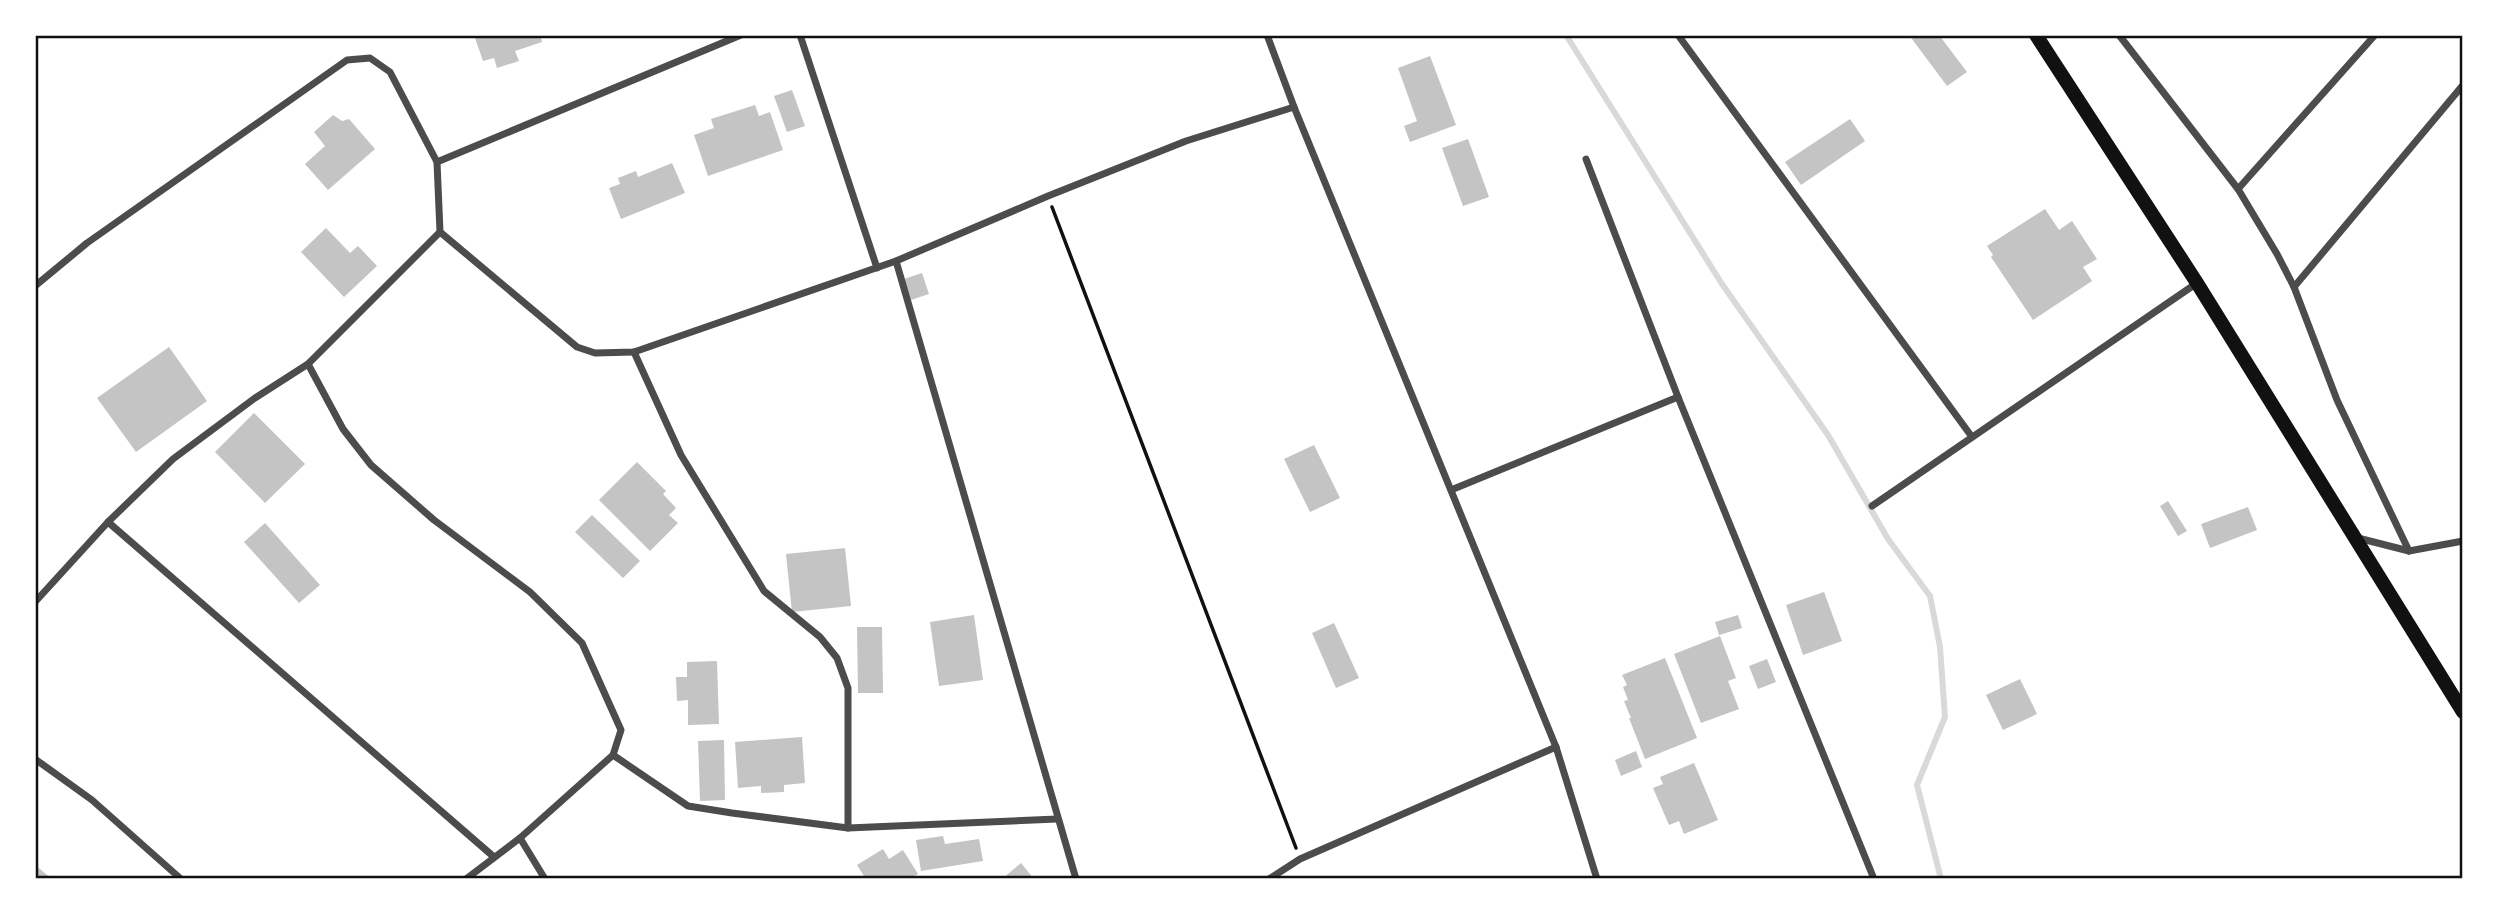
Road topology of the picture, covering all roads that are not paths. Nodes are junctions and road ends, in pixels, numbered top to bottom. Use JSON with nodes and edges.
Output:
{"nodes":[{"id":1,"x":741,"y":35,"type":"edge"},
{"id":2,"x":800,"y":35,"type":"edge"},
{"id":3,"x":1267,"y":35,"type":"edge"},
{"id":4,"x":1678,"y":35,"type":"edge"},
{"id":5,"x":2036,"y":35,"type":"edge"},
{"id":6,"x":2119,"y":35,"type":"edge"},
{"id":7,"x":2375,"y":35,"type":"edge"},
{"id":8,"x":2463,"y":85,"type":"edge"},
{"id":9,"x":1294,"y":107,"type":"junction"},
{"id":10,"x":1586,"y":159,"type":"dead end"},
{"id":11,"x":437,"y":162,"type":"junction"},
{"id":12,"x":2238,"y":189,"type":"junction"},
{"id":13,"x":440,"y":232,"type":"junction"},
{"id":14,"x":896,"y":261,"type":"junction"},
{"id":15,"x":877,"y":268,"type":"junction"},
{"id":16,"x":2197,"y":284,"type":"junction"},
{"id":17,"x":35,"y":286,"type":"edge"},
{"id":18,"x":2294,"y":287,"type":"junction"},
{"id":19,"x":634,"y":352,"type":"junction"},
{"id":20,"x":308,"y":364,"type":"junction"},
{"id":21,"x":1678,"y":397,"type":"junction"},
{"id":22,"x":1972,"y":437,"type":"junction"},
{"id":23,"x":1451,"y":490,"type":"junction"},
{"id":24,"x":1872,"y":506,"type":"dead end"},
{"id":25,"x":108,"y":522,"type":"junction"},
{"id":26,"x":2355,"y":537,"type":"junction"},
{"id":27,"x":2463,"y":541,"type":"edge"},
{"id":28,"x":2409,"y":551,"type":"junction"},
{"id":29,"x":35,"y":602,"type":"edge"},
{"id":30,"x":2463,"y":712,"type":"edge"},
{"id":31,"x":1556,"y":747,"type":"junction"},
{"id":32,"x":614,"y":755,"type":"junction"},
{"id":33,"x":35,"y":760,"type":"edge"},
{"id":34,"x":1057,"y":819,"type":"junction"},
{"id":35,"x":848,"y":828,"type":"junction"},
{"id":36,"x":520,"y":838,"type":"junction"},
{"id":37,"x":495,"y":857,"type":"junction"},
{"id":38,"x":181,"y":879,"type":"edge"},
{"id":39,"x":466,"y":879,"type":"edge"},
{"id":40,"x":545,"y":879,"type":"edge"},
{"id":41,"x":1076,"y":879,"type":"edge"},
{"id":42,"x":1269,"y":879,"type":"edge"},
{"id":43,"x":1597,"y":879,"type":"edge"},
{"id":44,"x":1874,"y":879,"type":"edge"}],
"edges":[{"from":1,"to":11,"type":"street"},
{"from":2,"to":15,"type":"street"},
{"from":3,"to":9,"type":"street"},
{"from":4,"to":22,"type":"street"},
{"from":5,"to":16,"type":"main road"},
{"from":6,"to":12,"type":"street"},
{"from":7,"to":12,"type":"street"},
{"from":8,"to":18,"type":"street"},
{"from":9,"to":14,"type":"street"},
{"from":9,"to":23,"type":"street"},
{"from":10,"to":21,"type":"street"},
{"from":11,"to":13,"type":"street"},
{"from":11,"to":17,"type":"street"},
{"from":12,"to":18,"type":"street"},
{"from":13,"to":19,"type":"street"},
{"from":13,"to":20,"type":"street"},
{"from":14,"to":15,"type":"street"},
{"from":14,"to":34,"type":"street"},
{"from":15,"to":19,"type":"street"},
{"from":16,"to":22,"type":"street"},
{"from":16,"to":26,"type":"main road"},
{"from":18,"to":28,"type":"street"},
{"from":19,"to":35,"type":"street"},
{"from":20,"to":25,"type":"street"},
{"from":20,"to":32,"type":"street"},
{"from":21,"to":23,"type":"street"},
{"from":21,"to":44,"type":"street"},
{"from":22,"to":24,"type":"street"},
{"from":23,"to":31,"type":"street"},
{"from":25,"to":29,"type":"street"},
{"from":25,"to":37,"type":"street"},
{"from":26,"to":28,"type":"street"},
{"from":26,"to":30,"type":"main road"},
{"from":27,"to":28,"type":"street"},
{"from":31,"to":42,"type":"street"},
{"from":31,"to":43,"type":"street"},
{"from":32,"to":35,"type":"street"},
{"from":32,"to":36,"type":"street"},
{"from":33,"to":38,"type":"street"},
{"from":34,"to":35,"type":"street"},
{"from":34,"to":41,"type":"street"},
{"from":36,"to":37,"type":"street"},
{"from":36,"to":40,"type":"street"},
{"from":37,"to":39,"type":"street"}]}
